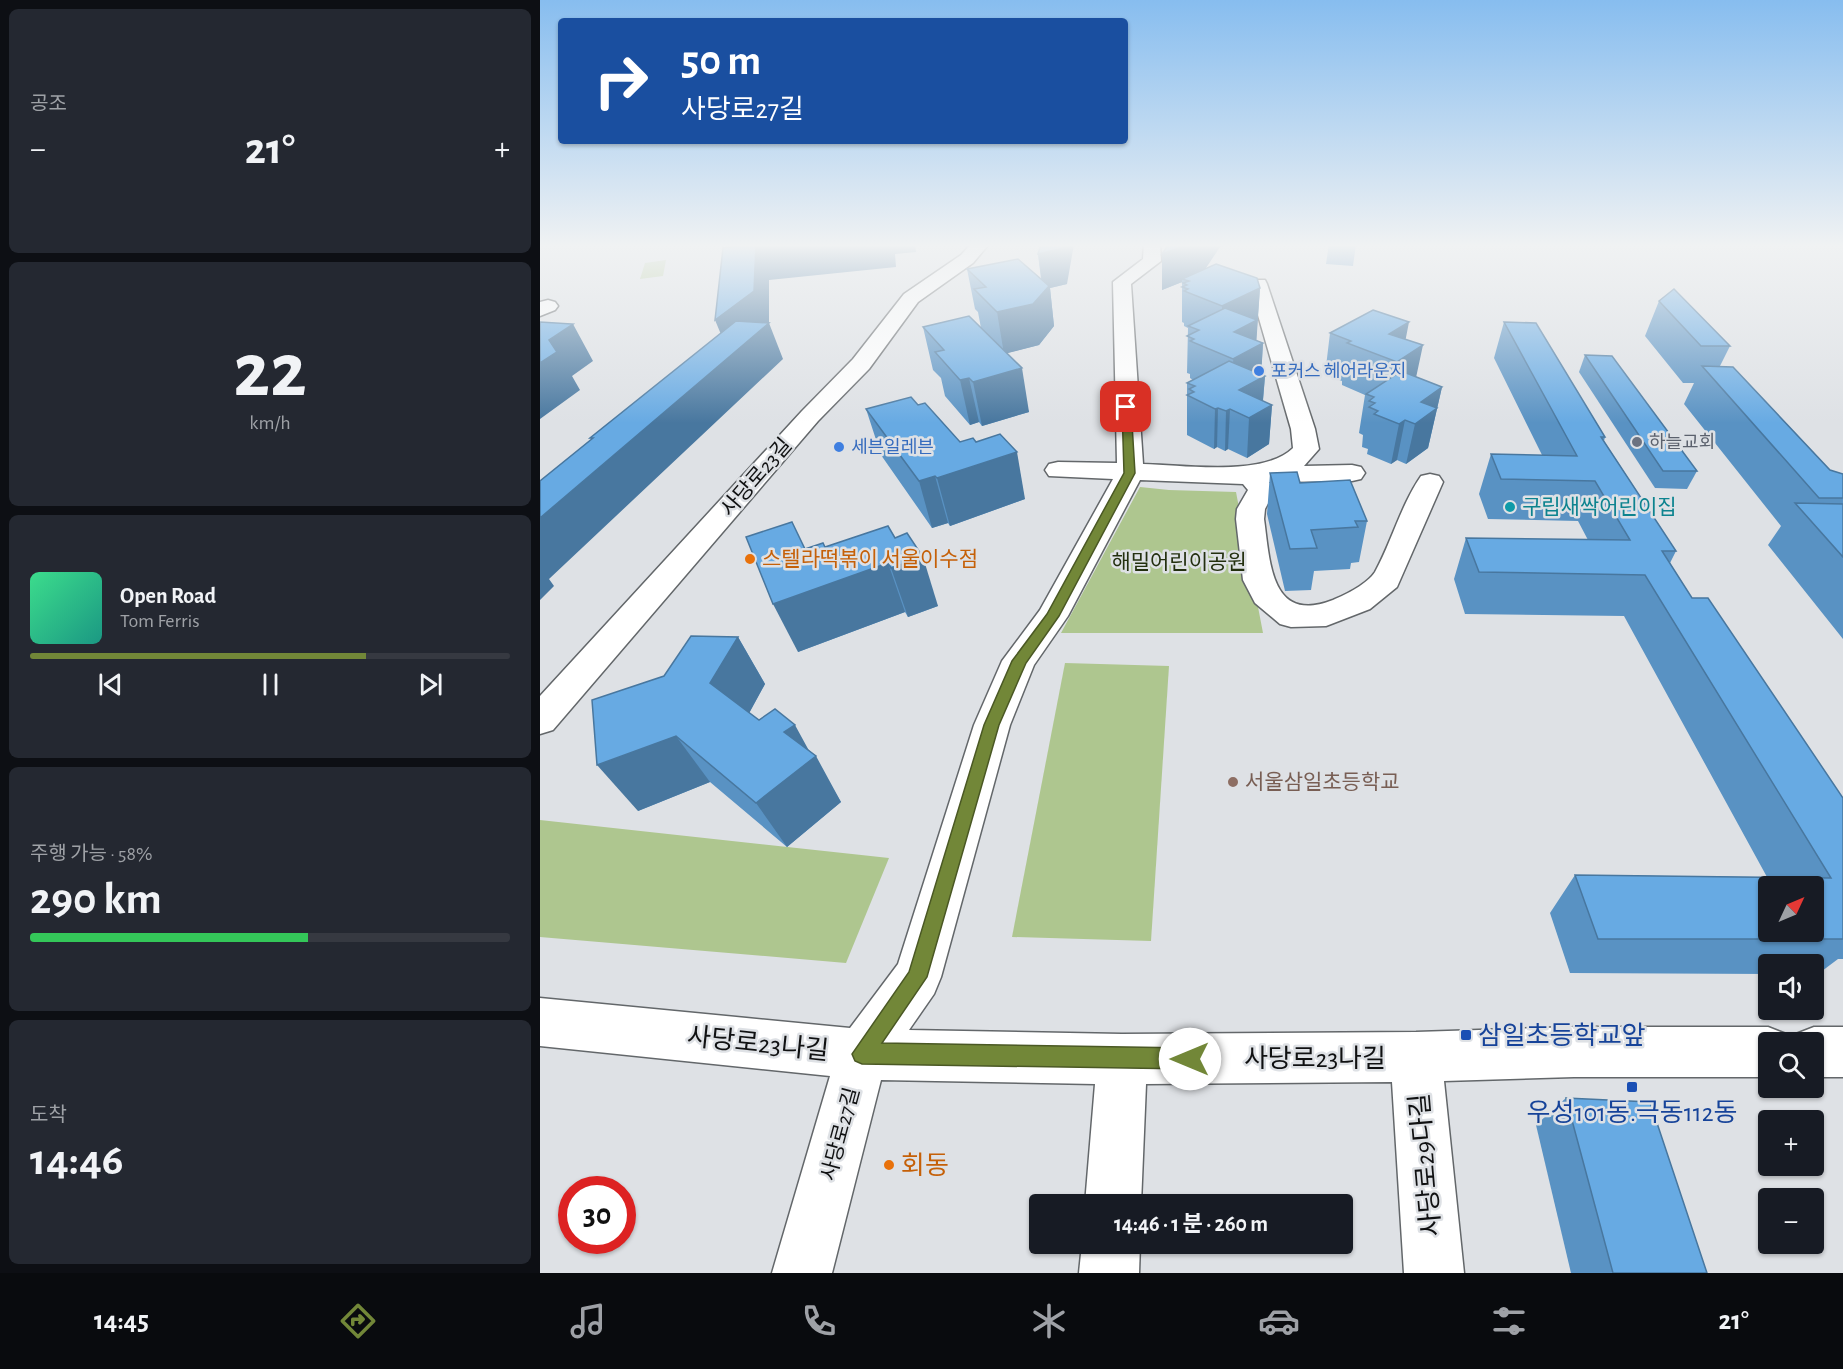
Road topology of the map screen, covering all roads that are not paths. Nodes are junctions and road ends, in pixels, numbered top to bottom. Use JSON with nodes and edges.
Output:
{"nodes":[{"id":1,"x":907,"y":303,"type":"edge"},
{"id":2,"x":1123,"y":303,"type":"edge"},
{"id":3,"x":1264,"y":303,"type":"edge"},
{"id":4,"x":1058,"y":470,"type":"dead end"},
{"id":5,"x":1130,"y":473,"type":"junction"},
{"id":6,"x":1352,"y":473,"type":"dead end"},
{"id":7,"x":1242,"y":474,"type":"junction"},
{"id":8,"x":1430,"y":482,"type":"dead end"},
{"id":9,"x":540,"y":720,"type":"edge"},
{"id":10,"x":540,"y":1022,"type":"edge"},
{"id":11,"x":1758,"y":1052,"type":"edge"},
{"id":12,"x":1824,"y":1052,"type":"edge"},
{"id":13,"x":1843,"y":1052,"type":"edge"},
{"id":14,"x":862,"y":1054,"type":"junction"},
{"id":15,"x":1416,"y":1057,"type":"junction"},
{"id":16,"x":1122,"y":1059,"type":"junction"},
{"id":17,"x":1114,"y":1194,"type":"edge"},
{"id":18,"x":1110,"y":1254,"type":"edge"},
{"id":19,"x":802,"y":1273,"type":"edge"},
{"id":20,"x":1109,"y":1273,"type":"edge"},
{"id":21,"x":1434,"y":1273,"type":"edge"}],
"edges":[{"from":1,"to":9,"type":"street","name":"사당로23길"},
{"from":2,"to":5,"type":"street"},
{"from":3,"to":7,"type":"street"},
{"from":4,"to":5,"type":"street"},
{"from":5,"to":7,"type":"street"},
{"from":5,"to":14,"type":"street","name":"사당로27길"},
{"from":6,"to":7,"type":"street"},
{"from":7,"to":8,"type":"street"},
{"from":10,"to":14,"type":"street","name":"사당로23나길"},
{"from":11,"to":15,"type":"street","name":"사당로23나길"},
{"from":12,"to":13,"type":"street"},
{"from":14,"to":16,"type":"street","name":"사당로23나길"},
{"from":14,"to":19,"type":"street","name":"사당로27길"},
{"from":15,"to":16,"type":"street","name":"사당로23나길"},
{"from":15,"to":21,"type":"street","name":"사당로29다길"},
{"from":16,"to":17,"type":"street"},
{"from":18,"to":20,"type":"street"}]}
